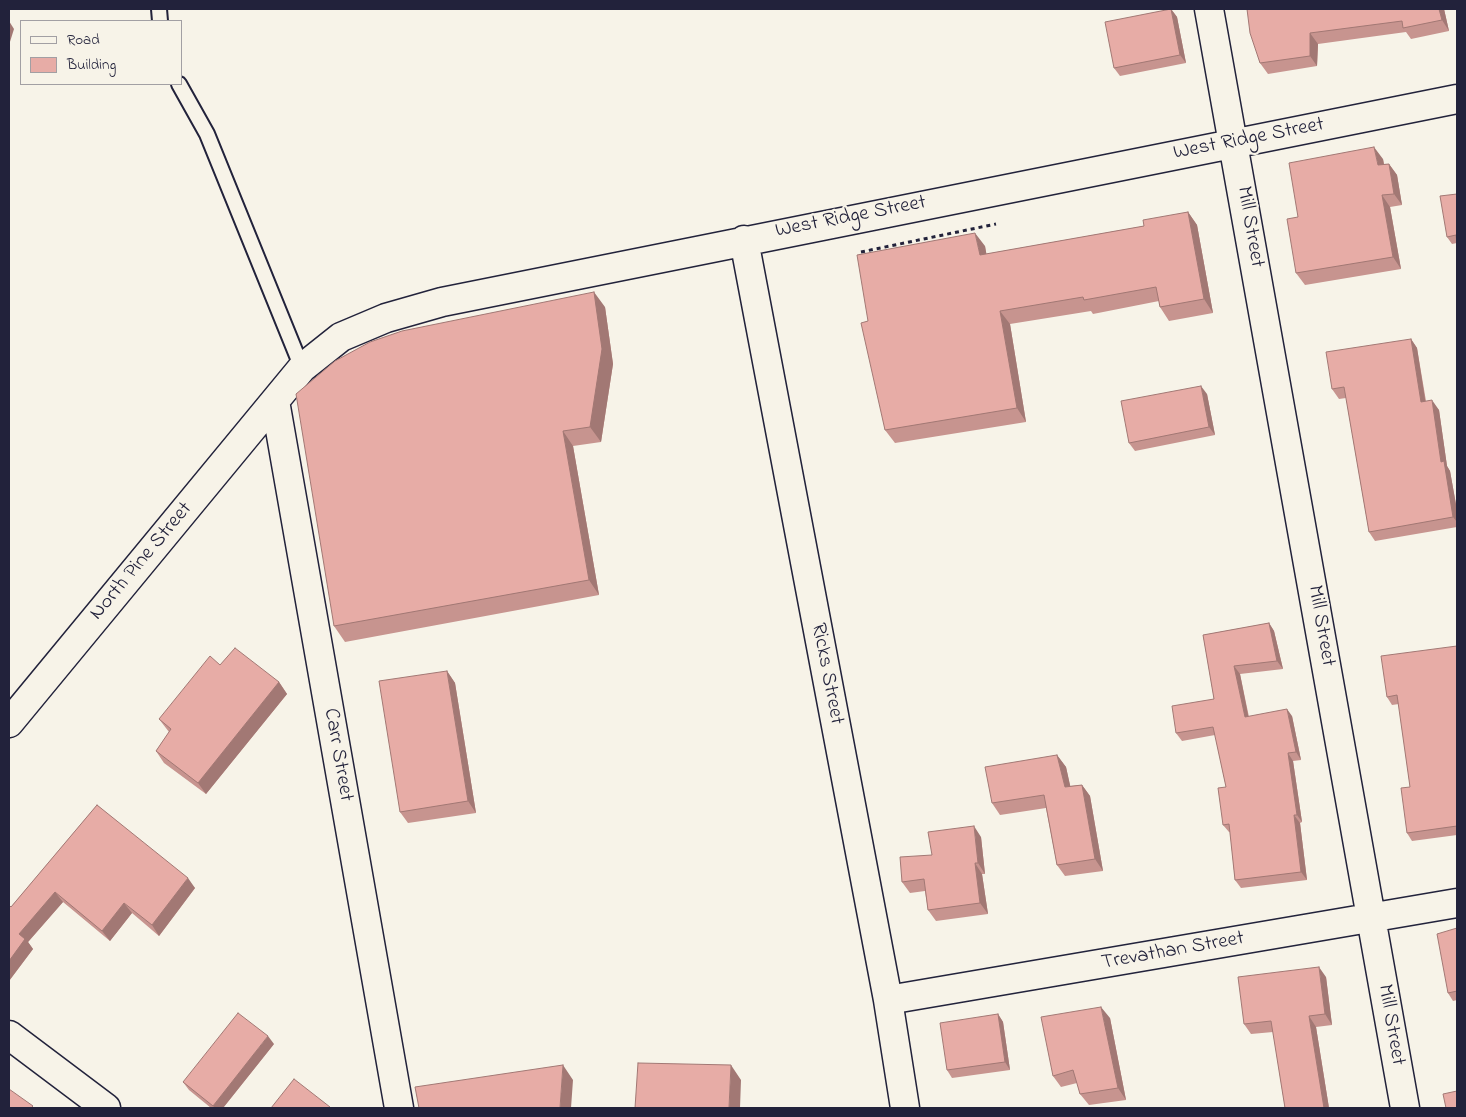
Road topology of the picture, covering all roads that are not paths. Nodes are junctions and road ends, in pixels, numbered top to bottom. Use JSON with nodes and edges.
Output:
{"nodes":[{"id":1,"x":1209,"y":9,"type":"edge"},
{"id":2,"x":180,"y":85,"type":"edge"},
{"id":3,"x":1457,"y":99,"type":"edge"},
{"id":4,"x":1234,"y":143,"type":"junction"},
{"id":5,"x":744,"y":240,"type":"junction"},
{"id":6,"x":302,"y":368,"type":"junction"},
{"id":7,"x":275,"y":401,"type":"junction"},
{"id":8,"x":9,"y":723,"type":"edge"},
{"id":9,"x":1457,"y":903,"type":"edge"},
{"id":10,"x":1372,"y":918,"type":"junction"},
{"id":11,"x":888,"y":1000,"type":"junction"},
{"id":12,"x":9,"y":1035,"type":"edge"},
{"id":13,"x":106,"y":1108,"type":"edge"},
{"id":14,"x":399,"y":1108,"type":"edge"},
{"id":15,"x":905,"y":1108,"type":"edge"},
{"id":16,"x":1405,"y":1108,"type":"edge"}],
"edges":[{"from":1,"to":4,"type":"street","name":"Mill Street"},
{"from":2,"to":6,"type":"lane"},
{"from":3,"to":4,"type":"street","name":"West Ridge Street"},
{"from":4,"to":5,"type":"street","name":"West Ridge Street"},
{"from":4,"to":10,"type":"street","name":"Mill Street"},
{"from":5,"to":6,"type":"street","name":"West Ridge Street"},
{"from":5,"to":11,"type":"street","name":"Ricks Street"},
{"from":6,"to":7,"type":"street","name":"West Ridge Street"},
{"from":7,"to":8,"type":"street","name":"North Pine Street"},
{"from":7,"to":14,"type":"street","name":"Carr Street"},
{"from":9,"to":10,"type":"street","name":"Trevathan Street"},
{"from":10,"to":11,"type":"street","name":"Trevathan Street"},
{"from":10,"to":16,"type":"street","name":"Mill Street"},
{"from":11,"to":15,"type":"street","name":"Ricks Street"},
{"from":12,"to":13,"type":"street"}]}
